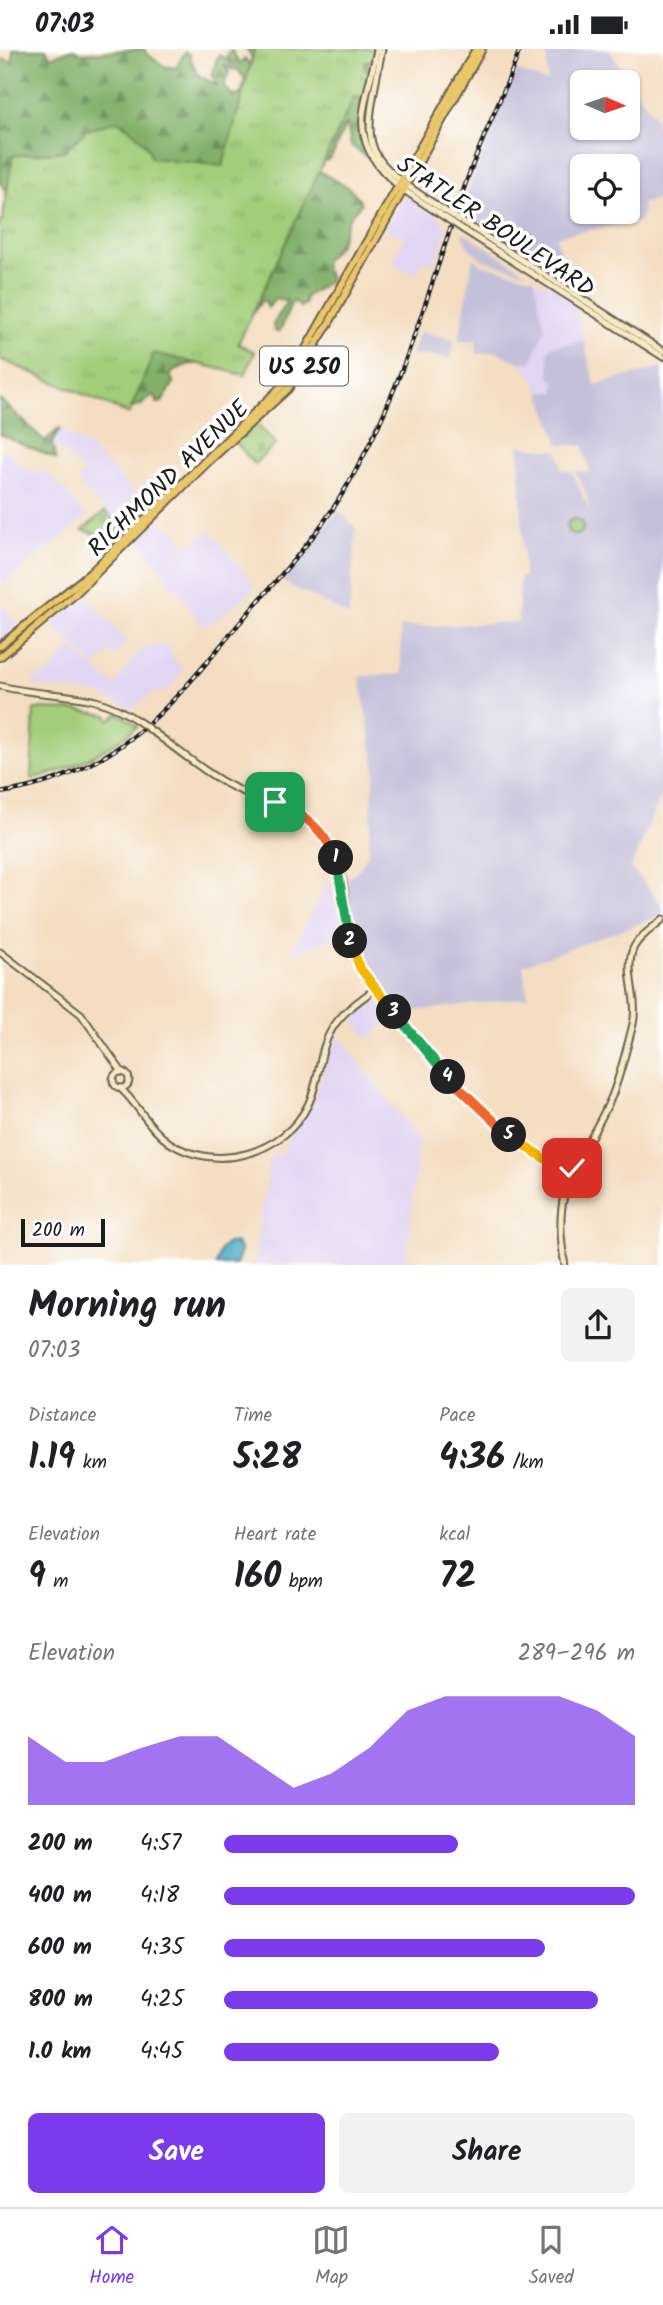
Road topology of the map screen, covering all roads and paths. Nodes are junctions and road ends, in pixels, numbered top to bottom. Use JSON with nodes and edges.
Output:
{"nodes":[{"id":1,"x":379,"y":49,"type":"edge"},
{"id":2,"x":476,"y":49,"type":"edge"},
{"id":3,"x":482,"y":49,"type":"edge"},
{"id":4,"x":402,"y":186,"type":"junction"},
{"id":5,"x":465,"y":227,"type":"junction"},
{"id":6,"x":663,"y":351,"type":"edge"},
{"id":7,"x":663,"y":357,"type":"edge"},
{"id":8,"x":0,"y":646,"type":"edge"},
{"id":9,"x":0,"y":657,"type":"edge"},
{"id":10,"x":0,"y":686,"type":"edge"},
{"id":11,"x":663,"y":919,"type":"edge"},
{"id":12,"x":0,"y":952,"type":"edge"},
{"id":13,"x":375,"y":989,"type":"junction"},
{"id":14,"x":109,"y":1057,"type":"junction"},
{"id":15,"x":122,"y":1072,"type":"junction"},
{"id":16,"x":114,"y":1076,"type":"junction"},
{"id":17,"x":127,"y":1084,"type":"junction"},
{"id":18,"x":121,"y":1087,"type":"junction"},
{"id":19,"x":135,"y":1105,"type":"junction"},
{"id":20,"x":569,"y":1175,"type":"junction"},
{"id":21,"x":565,"y":1265,"type":"edge"}],
"edges":[{"from":1,"to":4,"type":"street","name":"STATLER BOULEVARD"},
{"from":2,"to":4,"type":"main road","name":"RICHMOND AVENUE","number":"US 250"},
{"from":3,"to":4,"type":"main road","name":"RICHMOND AVENUE","number":"US 250"},
{"from":4,"to":5,"type":"street","name":"STATLER BOULEVARD","bridge":true},
{"from":4,"to":8,"type":"main road","name":"RICHMOND AVENUE","number":"US 250"},
{"from":4,"to":9,"type":"main road","name":"RICHMOND AVENUE","number":"US 250"},
{"from":5,"to":6,"type":"street","name":"STATLER BOULEVARD"},
{"from":5,"to":7,"type":"street","name":"STATLER BOULEVARD"},
{"from":10,"to":13,"type":"street","bridge":true},
{"from":11,"to":20,"type":"street"},
{"from":12,"to":14,"type":"street"},
{"from":13,"to":19,"type":"street"},
{"from":13,"to":20,"type":"street"},
{"from":14,"to":15,"type":"street"},
{"from":14,"to":16,"type":"street"},
{"from":15,"to":16,"type":"street"},
{"from":15,"to":17,"type":"street"},
{"from":16,"to":18,"type":"street"},
{"from":17,"to":18,"type":"street"},
{"from":17,"to":19,"type":"street"},
{"from":18,"to":19,"type":"street"},
{"from":20,"to":21,"type":"street"}]}
